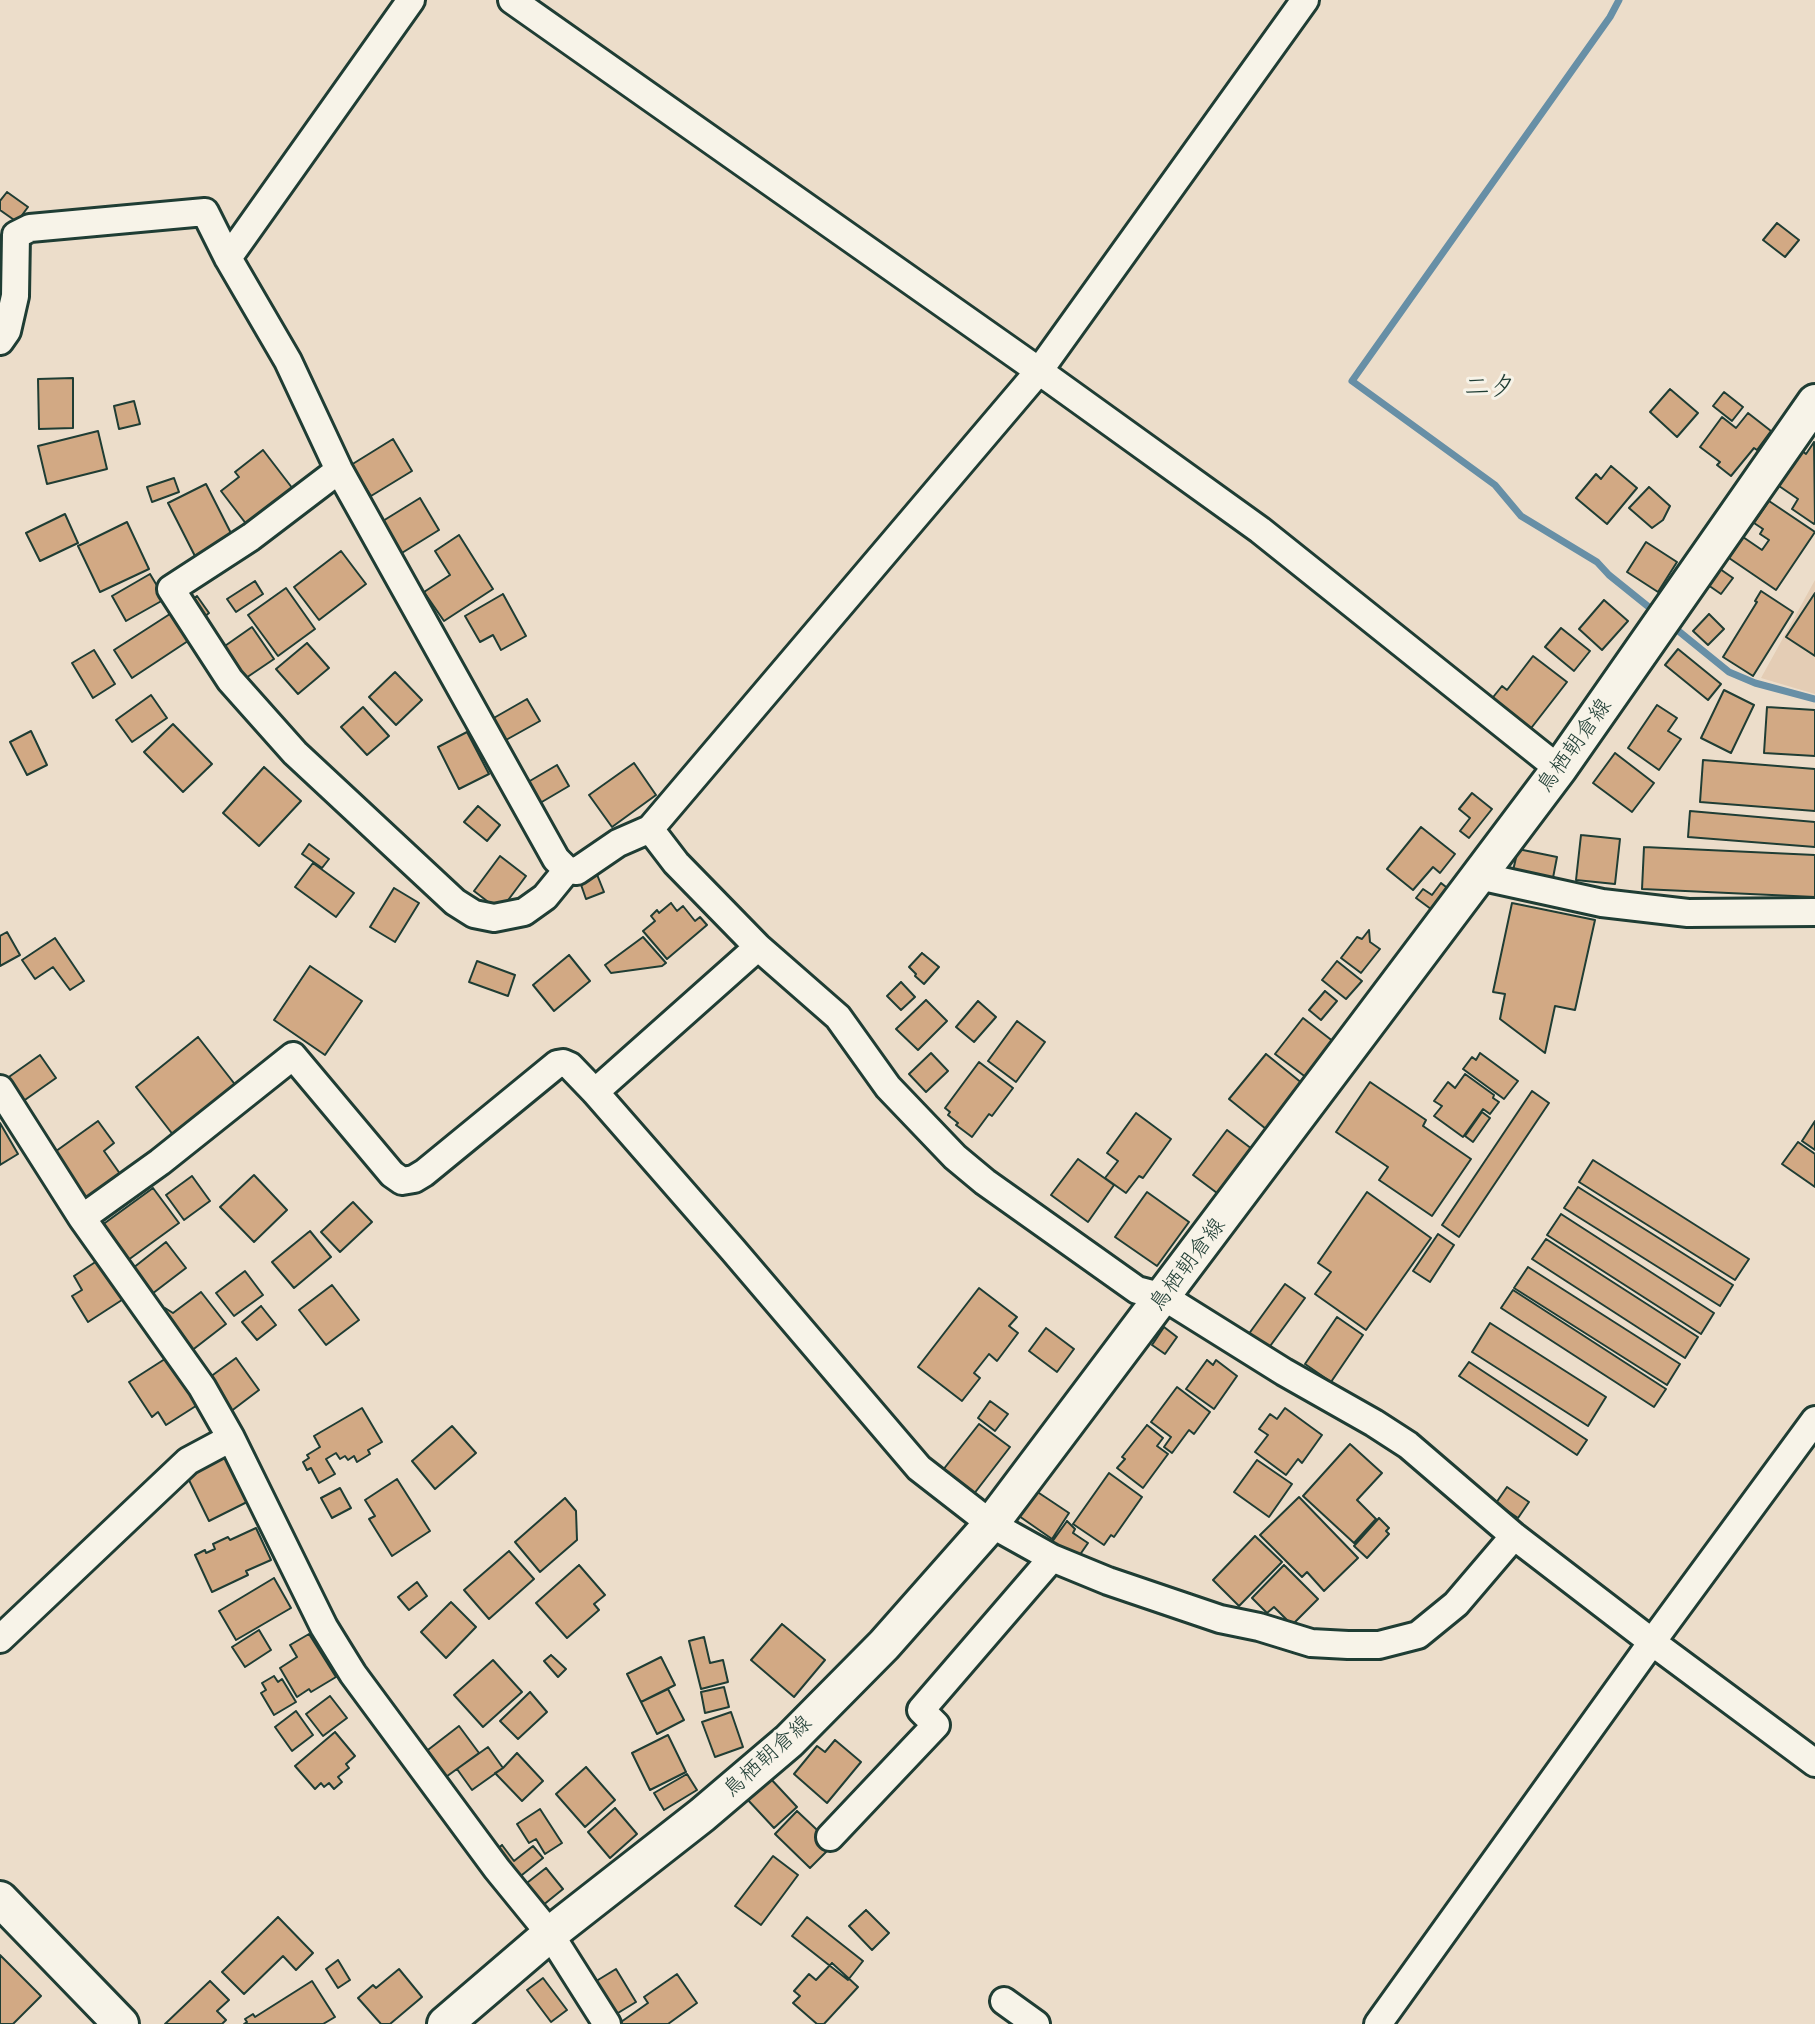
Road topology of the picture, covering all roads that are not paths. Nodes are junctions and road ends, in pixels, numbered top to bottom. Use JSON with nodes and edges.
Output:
{"nodes":[{"id":1,"x":411,"y":0,"type":"edge"},
{"id":2,"x":512,"y":0,"type":"edge"},
{"id":3,"x":1305,"y":0,"type":"edge"},
{"id":4,"x":228,"y":258,"type":"junction"},
{"id":5,"x":0,"y":341,"type":"edge"},
{"id":6,"x":1039,"y":371,"type":"junction"},
{"id":7,"x":1815,"y":402,"type":"edge"},
{"id":8,"x":339,"y":470,"type":"junction"},
{"id":9,"x":1559,"y":769,"type":"junction"},
{"id":10,"x":650,"y":829,"type":"junction"},
{"id":11,"x":567,"y":870,"type":"junction"},
{"id":12,"x":1479,"y":876,"type":"junction"},
{"id":13,"x":1815,"y":912,"type":"edge"},
{"id":14,"x":758,"y":947,"type":"junction"},
{"id":15,"x":0,"y":1089,"type":"edge"},
{"id":16,"x":595,"y":1092,"type":"junction"},
{"id":17,"x":82,"y":1218,"type":"junction"},
{"id":18,"x":1164,"y":1297,"type":"junction"},
{"id":19,"x":1815,"y":1420,"type":"edge"},
{"id":20,"x":231,"y":1438,"type":"junction"},
{"id":21,"x":991,"y":1524,"type":"junction"},
{"id":22,"x":1514,"y":1536,"type":"junction"},
{"id":23,"x":1052,"y":1558,"type":"junction"},
{"id":24,"x":0,"y":1639,"type":"edge"},
{"id":25,"x":1652,"y":1642,"type":"junction"},
{"id":26,"x":1815,"y":1763,"type":"edge"},
{"id":27,"x":830,"y":1837,"type":"dead end"},
{"id":28,"x":0,"y":1899,"type":"edge"},
{"id":29,"x":550,"y":1934,"type":"junction"},
{"id":30,"x":1004,"y":2001,"type":"dead end"},
{"id":31,"x":121,"y":2024,"type":"edge"},
{"id":32,"x":445,"y":2024,"type":"edge"},
{"id":33,"x":607,"y":2024,"type":"edge"},
{"id":34,"x":1036,"y":2024,"type":"edge"},
{"id":35,"x":1378,"y":2024,"type":"edge"}],
"edges":[{"from":1,"to":4,"type":"street"},
{"from":2,"to":6,"type":"street"},
{"from":3,"to":6,"type":"street"},
{"from":4,"to":5,"type":"street"},
{"from":4,"to":8,"type":"street"},
{"from":6,"to":9,"type":"street"},
{"from":6,"to":10,"type":"street"},
{"from":7,"to":9,"type":"main road","name":"鳥栖朝倉線"},
{"from":8,"to":11,"type":"street"},
{"from":8,"to":11,"type":"street"},
{"from":9,"to":12,"type":"main road","name":"鳥栖朝倉線"},
{"from":10,"to":11,"type":"street"},
{"from":10,"to":14,"type":"street"},
{"from":12,"to":13,"type":"street"},
{"from":12,"to":18,"type":"main road","name":"鳥栖朝倉線"},
{"from":14,"to":16,"type":"street"},
{"from":14,"to":18,"type":"street"},
{"from":15,"to":17,"type":"street"},
{"from":16,"to":17,"type":"street"},
{"from":16,"to":21,"type":"street"},
{"from":17,"to":20,"type":"street"},
{"from":18,"to":21,"type":"main road","name":"鳥栖朝倉線"},
{"from":18,"to":22,"type":"street"},
{"from":19,"to":25,"type":"street"},
{"from":20,"to":24,"type":"street"},
{"from":20,"to":29,"type":"street"},
{"from":21,"to":23,"type":"street"},
{"from":21,"to":29,"type":"main road","name":"鳥栖朝倉線"},
{"from":22,"to":23,"type":"street"},
{"from":22,"to":25,"type":"street"},
{"from":23,"to":27,"type":"street"},
{"from":25,"to":26,"type":"street"},
{"from":25,"to":35,"type":"street"},
{"from":28,"to":31,"type":"main road"},
{"from":29,"to":32,"type":"main road","name":"鳥栖朝倉線"},
{"from":29,"to":33,"type":"street"},
{"from":30,"to":34,"type":"street"}]}
